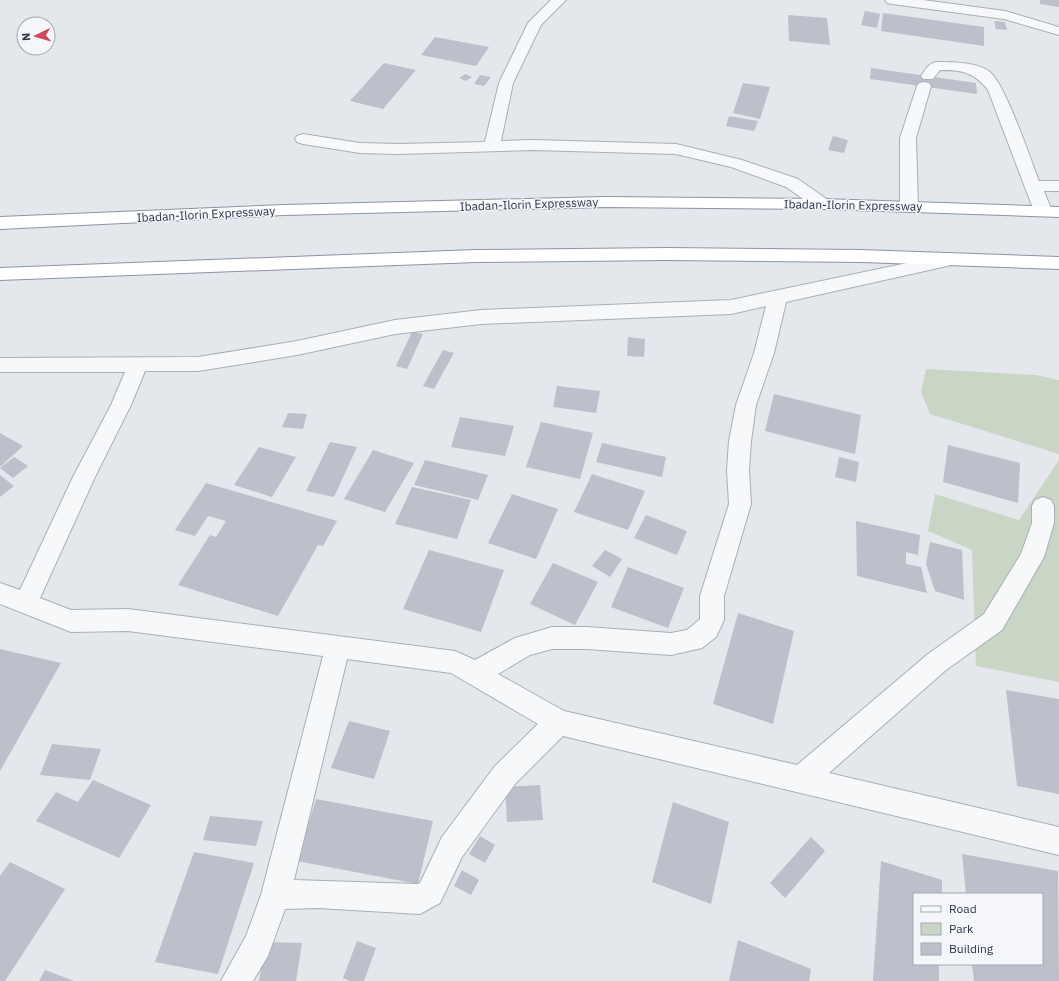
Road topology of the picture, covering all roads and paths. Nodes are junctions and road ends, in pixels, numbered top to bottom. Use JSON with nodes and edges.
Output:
{"nodes":[{"id":1,"x":559,"y":0,"type":"edge"},
{"id":2,"x":892,"y":0,"type":"edge"},
{"id":3,"x":1059,"y":31,"type":"edge"},
{"id":4,"x":303,"y":139,"type":"dead end"},
{"id":5,"x":492,"y":145,"type":"junction"},
{"id":6,"x":1034,"y":186,"type":"junction"},
{"id":7,"x":1059,"y":186,"type":"edge"},
{"id":8,"x":822,"y":204,"type":"junction"},
{"id":9,"x":910,"y":206,"type":"junction"},
{"id":10,"x":1051,"y":211,"type":"edge"},
{"id":11,"x":0,"y":223,"type":"edge"},
{"id":12,"x":950,"y":260,"type":"junction"},
{"id":13,"x":1059,"y":263,"type":"edge"},
{"id":14,"x":0,"y":274,"type":"edge"},
{"id":15,"x":778,"y":297,"type":"junction"},
{"id":16,"x":0,"y":365,"type":"edge"},
{"id":17,"x":138,"y":365,"type":"junction"},
{"id":18,"x":1043,"y":506,"type":"dead end"},
{"id":19,"x":0,"y":593,"type":"edge"},
{"id":20,"x":26,"y":603,"type":"junction"},
{"id":21,"x":338,"y":647,"type":"junction"},
{"id":22,"x":476,"y":674,"type":"junction"},
{"id":23,"x":559,"y":722,"type":"junction"},
{"id":24,"x":802,"y":779,"type":"junction"},
{"id":25,"x":1059,"y":841,"type":"edge"},
{"id":26,"x":276,"y":895,"type":"junction"},
{"id":27,"x":236,"y":981,"type":"edge"}],
"edges":[{"from":1,"to":5,"type":"street"},
{"from":2,"to":3,"type":"street"},
{"from":4,"to":5,"type":"street"},
{"from":5,"to":8,"type":"street"},
{"from":6,"to":7,"type":"street"},
{"from":6,"to":9,"type":"street"},
{"from":6,"to":10,"type":"street"},
{"from":8,"to":9,"type":"highway","name":"Ibadan-Ilorin Expressway"},
{"from":8,"to":11,"type":"highway","name":"Ibadan-Ilorin Expressway"},
{"from":9,"to":10,"type":"highway","name":"Ibadan-Ilorin Expressway"},
{"from":12,"to":13,"type":"highway"},
{"from":12,"to":14,"type":"highway"},
{"from":12,"to":15,"type":"street"},
{"from":15,"to":17,"type":"street"},
{"from":15,"to":22,"type":"street"},
{"from":16,"to":17,"type":"street"},
{"from":17,"to":20,"type":"street"},
{"from":18,"to":24,"type":"street"},
{"from":19,"to":20,"type":"street"},
{"from":20,"to":21,"type":"street"},
{"from":21,"to":22,"type":"street"},
{"from":21,"to":26,"type":"street"},
{"from":22,"to":23,"type":"street"},
{"from":23,"to":24,"type":"street"},
{"from":23,"to":26,"type":"street"},
{"from":24,"to":25,"type":"street"},
{"from":26,"to":27,"type":"street"}]}
